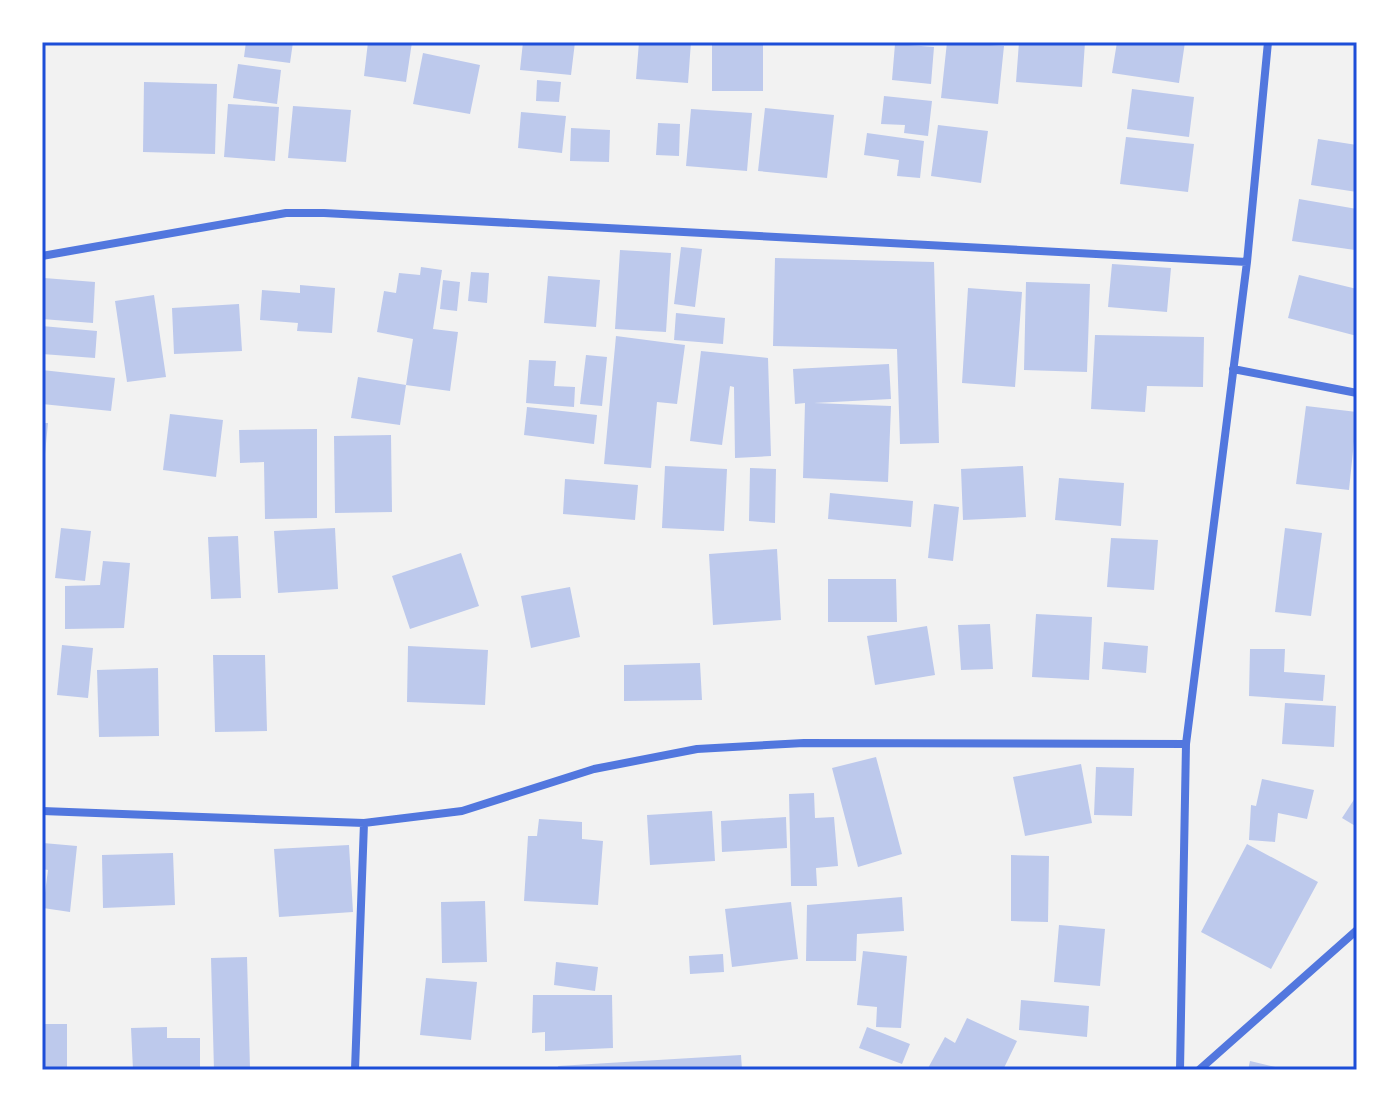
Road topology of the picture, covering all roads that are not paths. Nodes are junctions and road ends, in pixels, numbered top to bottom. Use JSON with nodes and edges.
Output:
{"nodes":[{"id":1,"x":1268,"y":42,"type":"edge"},
{"id":2,"x":42,"y":256,"type":"edge"},
{"id":3,"x":1247,"y":262,"type":"junction"},
{"id":4,"x":1233,"y":369,"type":"junction"},
{"id":5,"x":1357,"y":393,"type":"edge"},
{"id":6,"x":1186,"y":744,"type":"junction"},
{"id":7,"x":42,"y":811,"type":"edge"},
{"id":8,"x":364,"y":823,"type":"junction"},
{"id":9,"x":1357,"y":930,"type":"edge"},
{"id":10,"x":355,"y":1070,"type":"edge"},
{"id":11,"x":1180,"y":1070,"type":"edge"},
{"id":12,"x":1199,"y":1070,"type":"edge"}],
"edges":[{"from":1,"to":3,"type":"street"},
{"from":2,"to":3,"type":"street"},
{"from":3,"to":4,"type":"street"},
{"from":4,"to":5,"type":"street"},
{"from":4,"to":6,"type":"street"},
{"from":6,"to":8,"type":"street"},
{"from":6,"to":11,"type":"street"},
{"from":7,"to":8,"type":"street"},
{"from":8,"to":10,"type":"street"},
{"from":9,"to":12,"type":"street"}]}
